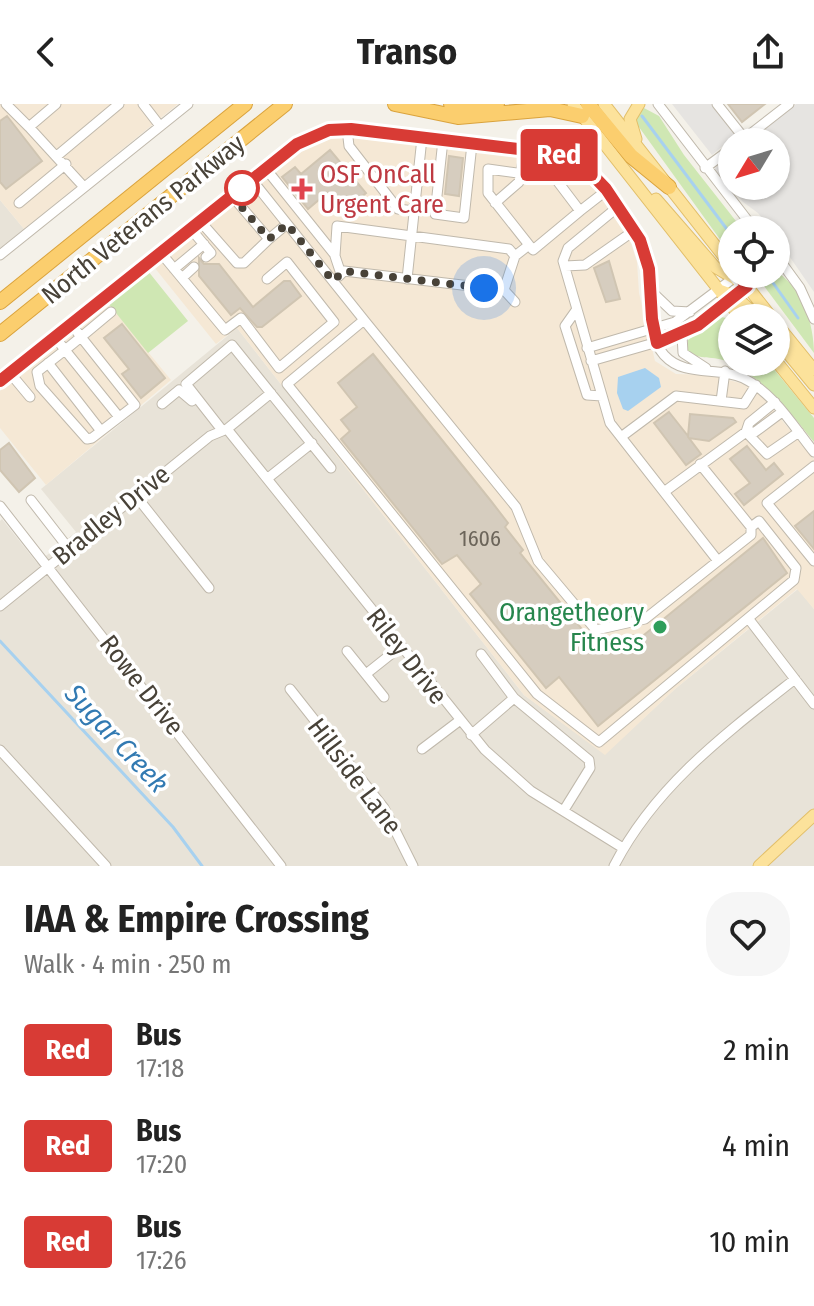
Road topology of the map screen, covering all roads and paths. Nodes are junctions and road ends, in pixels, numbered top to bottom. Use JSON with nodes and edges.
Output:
{"nodes":[{"id":1,"x":6,"y":104,"type":"edge"},
{"id":2,"x":56,"y":104,"type":"edge"},
{"id":3,"x":119,"y":104,"type":"edge"},
{"id":4,"x":143,"y":104,"type":"edge"},
{"id":5,"x":188,"y":104,"type":"edge"},
{"id":6,"x":245,"y":104,"type":"edge"},
{"id":7,"x":285,"y":104,"type":"edge"},
{"id":8,"x":395,"y":104,"type":"edge"},
{"id":9,"x":451,"y":104,"type":"edge"},
{"id":10,"x":497,"y":104,"type":"edge"},
{"id":11,"x":604,"y":104,"type":"edge"},
{"id":12,"x":639,"y":104,"type":"edge"},
{"id":13,"x":658,"y":104,"type":"edge"},
{"id":14,"x":717,"y":104,"type":"edge"},
{"id":15,"x":789,"y":104,"type":"edge"},
{"id":16,"x":581,"y":108,"type":"edge"},
{"id":17,"x":160,"y":126,"type":"junction"},
{"id":18,"x":29,"y":127,"type":"junction"},
{"id":19,"x":734,"y":128,"type":"edge"},
{"id":20,"x":758,"y":128,"type":"edge"},
{"id":21,"x":347,"y":129,"type":"junction"},
{"id":22,"x":422,"y":138,"type":"junction"},
{"id":23,"x":443,"y":140,"type":"junction"},
{"id":24,"x":472,"y":144,"type":"junction"},
{"id":25,"x":525,"y":150,"type":"junction"},
{"id":26,"x":643,"y":154,"type":"junction"},
{"id":27,"x":58,"y":155,"type":"junction"},
{"id":28,"x":718,"y":158,"type":"edge"},
{"id":29,"x":66,"y":164,"type":"junction"},
{"id":30,"x":705,"y":168,"type":"junction"},
{"id":31,"x":266,"y":169,"type":"junction"},
{"id":32,"x":522,"y":174,"type":"junction"},
{"id":33,"x":252,"y":180,"type":"junction"},
{"id":34,"x":84,"y":187,"type":"junction"},
{"id":35,"x":638,"y":187,"type":"junction"},
{"id":36,"x":669,"y":187,"type":"junction"},
{"id":37,"x":607,"y":190,"type":"junction"},
{"id":38,"x":232,"y":196,"type":"junction"},
{"id":39,"x":19,"y":203,"type":"dead end"},
{"id":40,"x":495,"y":203,"type":"junction"},
{"id":41,"x":619,"y":206,"type":"junction"},
{"id":42,"x":414,"y":211,"type":"junction"},
{"id":43,"x":580,"y":211,"type":"junction"},
{"id":44,"x":742,"y":216,"type":"edge"},
{"id":45,"x":200,"y":221,"type":"junction"},
{"id":46,"x":287,"y":224,"type":"junction"},
{"id":47,"x":191,"y":229,"type":"junction"},
{"id":48,"x":635,"y":230,"type":"junction"},
{"id":49,"x":411,"y":235,"type":"junction"},
{"id":50,"x":269,"y":239,"type":"junction"},
{"id":51,"x":204,"y":244,"type":"junction"},
{"id":52,"x":529,"y":245,"type":"junction"},
{"id":53,"x":718,"y":251,"type":"edge"},
{"id":54,"x":161,"y":253,"type":"junction"},
{"id":55,"x":0,"y":255,"type":"edge"},
{"id":56,"x":335,"y":255,"type":"junction"},
{"id":57,"x":515,"y":256,"type":"junction"},
{"id":58,"x":206,"y":257,"type":"dead end"},
{"id":59,"x":565,"y":266,"type":"junction"},
{"id":60,"x":194,"y":267,"type":"dead end"},
{"id":61,"x":718,"y":268,"type":"edge"},
{"id":62,"x":174,"y":269,"type":"junction"},
{"id":63,"x":790,"y":275,"type":"edge"},
{"id":64,"x":182,"y":278,"type":"junction"},
{"id":65,"x":337,"y":278,"type":"junction"},
{"id":66,"x":267,"y":279,"type":"dead end"},
{"id":67,"x":407,"y":279,"type":"junction"},
{"id":68,"x":744,"y":288,"type":"edge"},
{"id":69,"x":749,"y":288,"type":"edge"},
{"id":70,"x":504,"y":290,"type":"junction"},
{"id":71,"x":650,"y":290,"type":"junction"},
{"id":72,"x":719,"y":290,"type":"junction"},
{"id":73,"x":731,"y":298,"type":"junction"},
{"id":74,"x":0,"y":302,"type":"edge"},
{"id":75,"x":515,"y":302,"type":"dead end"},
{"id":76,"x":734,"y":304,"type":"edge"},
{"id":77,"x":739,"y":304,"type":"edge"},
{"id":78,"x":761,"y":304,"type":"edge"},
{"id":79,"x":577,"y":309,"type":"junction"},
{"id":80,"x":111,"y":312,"type":"dead end"},
{"id":81,"x":690,"y":312,"type":"junction"},
{"id":82,"x":814,"y":319,"type":"edge"},
{"id":83,"x":364,"y":320,"type":"junction"},
{"id":84,"x":71,"y":324,"type":"junction"},
{"id":85,"x":654,"y":329,"type":"junction"},
{"id":86,"x":0,"y":334,"type":"edge"},
{"id":87,"x":682,"y":335,"type":"junction"},
{"id":88,"x":55,"y":337,"type":"junction"},
{"id":89,"x":81,"y":337,"type":"junction"},
{"id":90,"x":790,"y":340,"type":"edge"},
{"id":91,"x":657,"y":343,"type":"junction"},
{"id":92,"x":587,"y":348,"type":"junction"},
{"id":93,"x":65,"y":350,"type":"junction"},
{"id":94,"x":790,"y":356,"type":"edge"},
{"id":95,"x":591,"y":361,"type":"junction"},
{"id":96,"x":48,"y":363,"type":"junction"},
{"id":97,"x":709,"y":370,"type":"junction"},
{"id":98,"x":814,"y":370,"type":"edge"},
{"id":99,"x":718,"y":371,"type":"edge"},
{"id":100,"x":10,"y":373,"type":"junction"},
{"id":101,"x":724,"y":376,"type":"edge"},
{"id":102,"x":736,"y":376,"type":"edge"},
{"id":103,"x":788,"y":376,"type":"edge"},
{"id":104,"x":0,"y":381,"type":"edge"},
{"id":105,"x":756,"y":385,"type":"junction"},
{"id":106,"x":814,"y":385,"type":"edge"},
{"id":107,"x":271,"y":393,"type":"junction"},
{"id":108,"x":602,"y":396,"type":"junction"},
{"id":109,"x":30,"y":397,"type":"dead end"},
{"id":110,"x":721,"y":401,"type":"junction"},
{"id":111,"x":775,"y":402,"type":"junction"},
{"id":112,"x":162,"y":404,"type":"dead end"},
{"id":113,"x":814,"y":408,"type":"edge"},
{"id":114,"x":782,"y":412,"type":"junction"},
{"id":115,"x":119,"y":417,"type":"junction"},
{"id":116,"x":223,"y":430,"type":"junction"},
{"id":117,"x":101,"y":431,"type":"junction"},
{"id":118,"x":746,"y":432,"type":"junction"},
{"id":119,"x":799,"y":432,"type":"junction"},
{"id":120,"x":621,"y":437,"type":"junction"},
{"id":121,"x":312,"y":443,"type":"junction"},
{"id":122,"x":814,"y":452,"type":"edge"},
{"id":123,"x":700,"y":464,"type":"junction"},
{"id":124,"x":814,"y":466,"type":"edge"},
{"id":125,"x":331,"y":468,"type":"dead end"},
{"id":126,"x":268,"y":478,"type":"junction"},
{"id":127,"x":664,"y":492,"type":"junction"},
{"id":128,"x":136,"y":496,"type":"junction"},
{"id":129,"x":31,"y":500,"type":"dead end"},
{"id":130,"x":0,"y":506,"type":"edge"},
{"id":131,"x":751,"y":527,"type":"junction"},
{"id":132,"x":69,"y":549,"type":"junction"},
{"id":133,"x":718,"y":561,"type":"junction"},
{"id":134,"x":813,"y":562,"type":"edge"},
{"id":135,"x":47,"y":567,"type":"junction"},
{"id":136,"x":209,"y":588,"type":"dead end"},
{"id":137,"x":0,"y":606,"type":"edge"},
{"id":138,"x":748,"y":618,"type":"junction"},
{"id":139,"x":400,"y":647,"type":"junction"},
{"id":140,"x":347,"y":651,"type":"dead end"},
{"id":141,"x":481,"y":654,"type":"dead end"},
{"id":142,"x":366,"y":674,"type":"junction"},
{"id":143,"x":795,"y":679,"type":"junction"},
{"id":144,"x":290,"y":689,"type":"dead end"},
{"id":145,"x":384,"y":697,"type":"dead end"},
{"id":146,"x":514,"y":698,"type":"junction"},
{"id":147,"x":814,"y":704,"type":"edge"},
{"id":148,"x":459,"y":721,"type":"junction"},
{"id":149,"x":471,"y":735,"type":"junction"},
{"id":150,"x":422,"y":749,"type":"dead end"},
{"id":151,"x":0,"y":750,"type":"edge"},
{"id":152,"x":564,"y":810,"type":"junction"},
{"id":153,"x":814,"y":815,"type":"edge"},
{"id":154,"x":623,"y":848,"type":"junction"},
{"id":155,"x":106,"y":866,"type":"edge"},
{"id":156,"x":281,"y":866,"type":"edge"},
{"id":157,"x":413,"y":866,"type":"edge"},
{"id":158,"x":614,"y":866,"type":"edge"},
{"id":159,"x":759,"y":866,"type":"edge"}],
"edges":[{"from":1,"to":18,"type":"street"},
{"from":2,"to":18,"type":"street"},
{"from":3,"to":27,"type":"street"},
{"from":4,"to":17,"type":"street"},
{"from":5,"to":17,"type":"street"},
{"from":6,"to":74,"type":"highway","name":"North Veterans Parkway"},
{"from":7,"to":86,"type":"highway","name":"North Veterans Parkway"},
{"from":8,"to":16,"type":"highway"},
{"from":9,"to":10,"type":"highway"},
{"from":11,"to":26,"type":"main road"},
{"from":12,"to":26,"type":"main road"},
{"from":13,"to":30,"type":"street"},
{"from":14,"to":19,"type":"street"},
{"from":15,"to":20,"type":"street"},
{"from":16,"to":35,"type":"main road"},
{"from":16,"to":36,"type":"highway"},
{"from":17,"to":34,"type":"street"},
{"from":18,"to":27,"type":"street"},
{"from":21,"to":22,"type":"street"},
{"from":21,"to":31,"type":"street"},
{"from":21,"to":42,"type":"street"},
{"from":22,"to":23,"type":"street"},
{"from":22,"to":42,"type":"street"},
{"from":23,"to":24,"type":"street"},
{"from":23,"to":24,"type":"street"},
{"from":24,"to":25,"type":"street"},
{"from":25,"to":32,"type":"street"},
{"from":25,"to":37,"type":"street"},
{"from":26,"to":36,"type":"main road"},
{"from":27,"to":29,"type":"street"},
{"from":28,"to":30,"type":"street"},
{"from":29,"to":34,"type":"street"},
{"from":29,"to":39,"type":"street"},
{"from":30,"to":44,"type":"street"},
{"from":31,"to":33,"type":"street"},
{"from":31,"to":56,"type":"street"},
{"from":32,"to":40,"type":"street"},
{"from":32,"to":40,"type":"street"},
{"from":32,"to":43,"type":"street"},
{"from":33,"to":38,"type":"street"},
{"from":33,"to":46,"type":"street"},
{"from":34,"to":55,"type":"street"},
{"from":35,"to":61,"type":"main road"},
{"from":35,"to":72,"type":"main road"},
{"from":36,"to":53,"type":"main road"},
{"from":37,"to":41,"type":"street"},
{"from":37,"to":43,"type":"street"},
{"from":38,"to":45,"type":"street"},
{"from":38,"to":50,"type":"street"},
{"from":40,"to":52,"type":"street"},
{"from":41,"to":48,"type":"street"},
{"from":41,"to":59,"type":"street"},
{"from":42,"to":49,"type":"street"},
{"from":43,"to":52,"type":"street"},
{"from":45,"to":47,"type":"street"},
{"from":45,"to":50,"type":"street"},
{"from":46,"to":50,"type":"street"},
{"from":46,"to":65,"type":"street"},
{"from":47,"to":51,"type":"street"},
{"from":47,"to":54,"type":"street"},
{"from":48,"to":59,"type":"street"},
{"from":48,"to":71,"type":"street"},
{"from":49,"to":56,"type":"street"},
{"from":49,"to":57,"type":"street"},
{"from":49,"to":67,"type":"street"},
{"from":51,"to":58,"type":"street"},
{"from":51,"to":62,"type":"street"},
{"from":52,"to":57,"type":"street"},
{"from":54,"to":62,"type":"street"},
{"from":54,"to":84,"type":"street"},
{"from":56,"to":65,"type":"street"},
{"from":57,"to":70,"type":"street"},
{"from":59,"to":79,"type":"street"},
{"from":60,"to":64,"type":"street"},
{"from":62,"to":64,"type":"street"},
{"from":63,"to":82,"type":"street"},
{"from":64,"to":66,"type":"street"},
{"from":65,"to":67,"type":"street"},
{"from":65,"to":83,"type":"street"},
{"from":67,"to":70,"type":"street"},
{"from":68,"to":73,"type":"street"},
{"from":69,"to":78,"type":"main road"},
{"from":70,"to":75,"type":"street"},
{"from":71,"to":81,"type":"street"},
{"from":71,"to":85,"type":"street"},
{"from":72,"to":73,"type":"main road"},
{"from":72,"to":81,"type":"street"},
{"from":73,"to":76,"type":"main road"},
{"from":73,"to":77,"type":"main road"},
{"from":73,"to":87,"type":"street"},
{"from":79,"to":92,"type":"street"},
{"from":79,"to":108,"type":"street"},
{"from":80,"to":89,"type":"street"},
{"from":81,"to":85,"type":"street"},
{"from":83,"to":133,"type":"street"},
{"from":83,"to":138,"type":"street"},
{"from":84,"to":88,"type":"street"},
{"from":84,"to":89,"type":"street"},
{"from":85,"to":91,"type":"street"},
{"from":85,"to":92,"type":"street"},
{"from":87,"to":91,"type":"street"},
{"from":87,"to":97,"type":"street"},
{"from":88,"to":93,"type":"street"},
{"from":88,"to":100,"type":"street"},
{"from":89,"to":93,"type":"street"},
{"from":89,"to":115,"type":"street"},
{"from":90,"to":98,"type":"main road"},
{"from":91,"to":95,"type":"street"},
{"from":91,"to":97,"type":"street"},
{"from":92,"to":95,"type":"street"},
{"from":93,"to":96,"type":"street"},
{"from":93,"to":115,"type":"street"},
{"from":94,"to":106,"type":"main road"},
{"from":95,"to":108,"type":"street"},
{"from":96,"to":117,"type":"street"},
{"from":96,"to":117,"type":"street"},
{"from":97,"to":99,"type":"street"},
{"from":100,"to":104,"type":"street"},
{"from":100,"to":109,"type":"street"},
{"from":101,"to":110,"type":"street"},
{"from":102,"to":105,"type":"street"},
{"from":103,"to":113,"type":"main road"},
{"from":105,"to":110,"type":"street"},
{"from":105,"to":111,"type":"street"},
{"from":107,"to":116,"type":"street","name":"Bradley Drive"},
{"from":107,"to":116,"type":"street"},
{"from":107,"to":121,"type":"street"},
{"from":108,"to":120,"type":"street"},
{"from":110,"to":120,"type":"street"},
{"from":111,"to":114,"type":"street"},
{"from":111,"to":118,"type":"street"},
{"from":112,"to":116,"type":"street"},
{"from":114,"to":118,"type":"street"},
{"from":114,"to":119,"type":"street"},
{"from":115,"to":117,"type":"street"},
{"from":116,"to":126,"type":"street","name":"Riley Drive"},
{"from":116,"to":128,"type":"street","name":"Bradley Drive"},
{"from":118,"to":119,"type":"street"},
{"from":118,"to":123,"type":"street"},
{"from":119,"to":122,"type":"street"},
{"from":120,"to":127,"type":"street"},
{"from":121,"to":125,"type":"street"},
{"from":121,"to":126,"type":"street"},
{"from":123,"to":127,"type":"street"},
{"from":123,"to":131,"type":"street"},
{"from":124,"to":134,"type":"street"},
{"from":126,"to":139,"type":"street","name":"Riley Drive"},
{"from":127,"to":133,"type":"street"},
{"from":128,"to":132,"type":"street","name":"Bradley Drive"},
{"from":128,"to":136,"type":"street"},
{"from":129,"to":132,"type":"street"},
{"from":130,"to":135,"type":"street","name":"Rowe Drive"},
{"from":131,"to":133,"type":"street"},
{"from":131,"to":138,"type":"street"},
{"from":132,"to":135,"type":"street","name":"Bradley Drive"},
{"from":135,"to":137,"type":"street","name":"Bradley Drive"},
{"from":135,"to":156,"type":"street","name":"Rowe Drive"},
{"from":138,"to":143,"type":"street"},
{"from":139,"to":142,"type":"street"},
{"from":139,"to":148,"type":"street","name":"Riley Drive"},
{"from":140,"to":142,"type":"street"},
{"from":141,"to":146,"type":"street"},
{"from":142,"to":145,"type":"street"},
{"from":143,"to":147,"type":"street"},
{"from":143,"to":154,"type":"street"},
{"from":144,"to":157,"type":"street","name":"Hillside Lane"},
{"from":146,"to":149,"type":"street"},
{"from":146,"to":152,"type":"street"},
{"from":148,"to":149,"type":"street","name":"Riley Drive"},
{"from":148,"to":150,"type":"street"},
{"from":149,"to":152,"type":"street","name":"Riley Drive"},
{"from":151,"to":155,"type":"street"},
{"from":152,"to":154,"type":"street","name":"Riley Drive"},
{"from":153,"to":159,"type":"main road"},
{"from":154,"to":158,"type":"street"}]}
